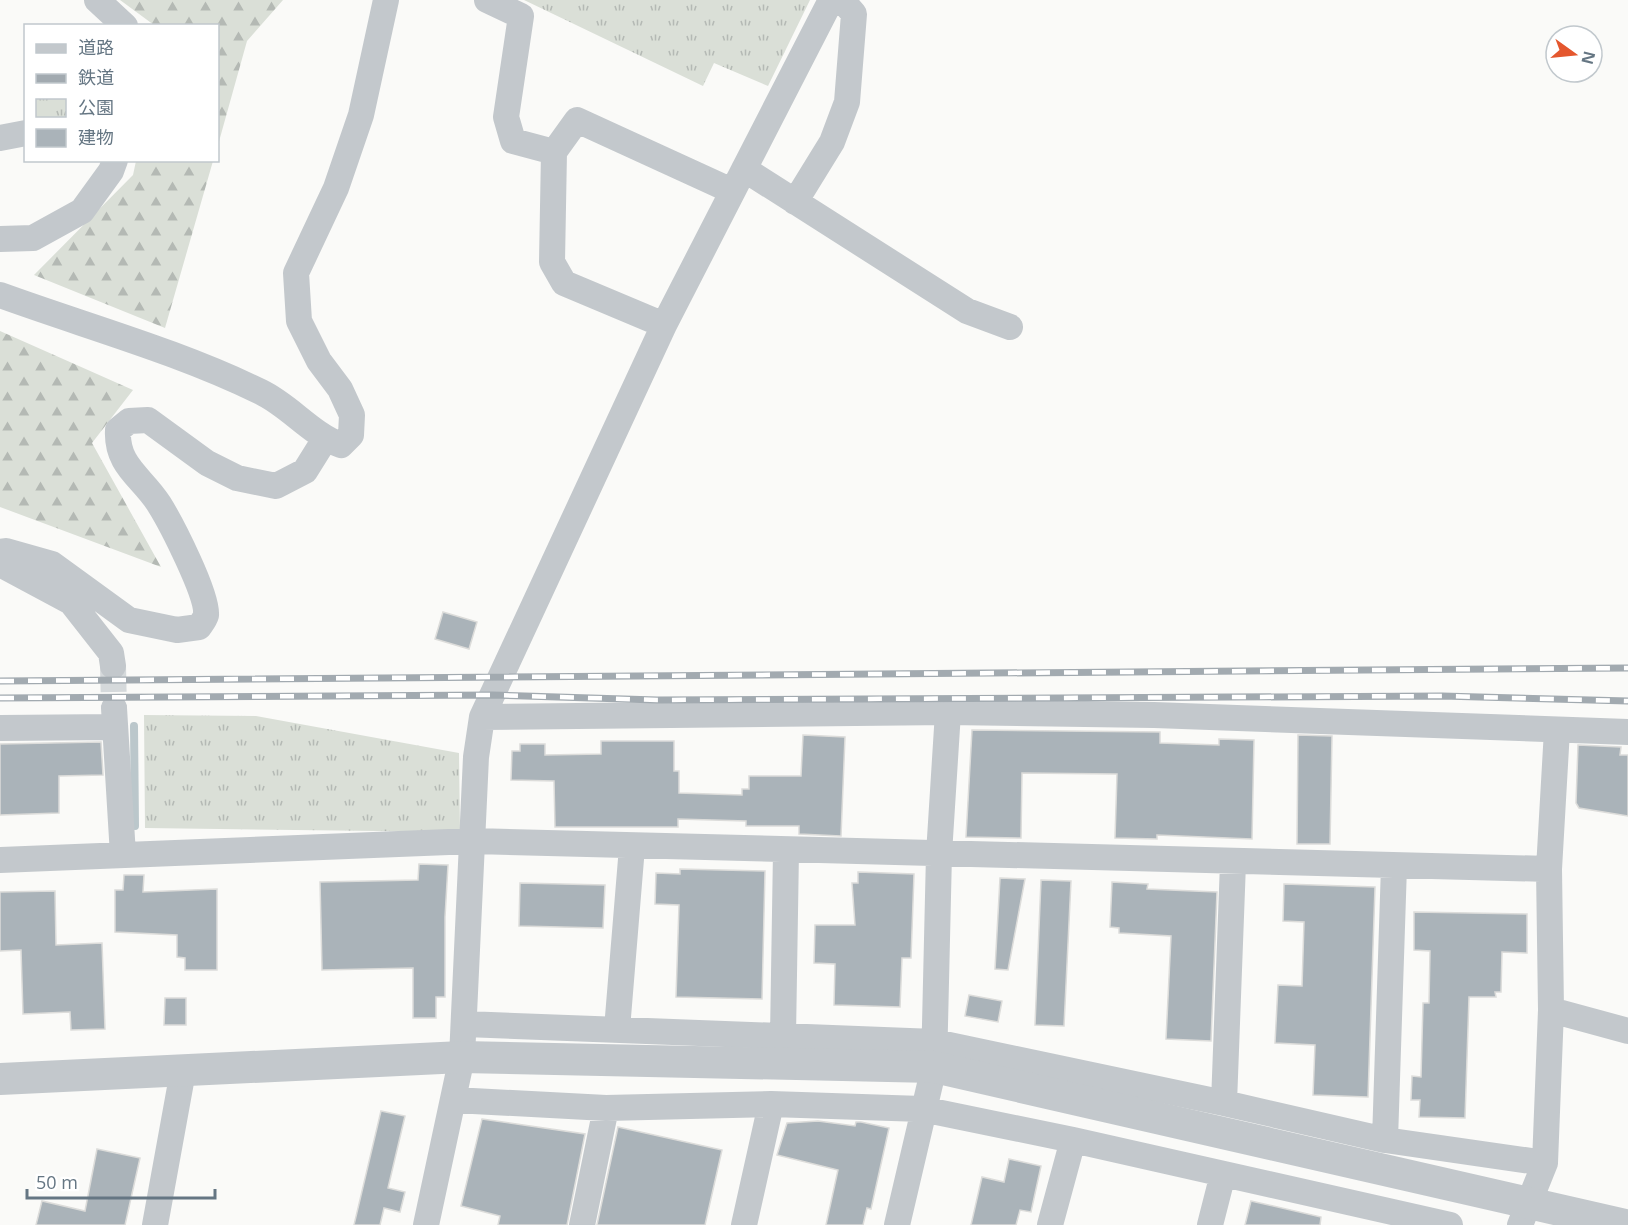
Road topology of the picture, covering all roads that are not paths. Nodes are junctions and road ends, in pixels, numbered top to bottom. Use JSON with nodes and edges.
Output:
{"nodes":[{"id":1,"x":98,"y":0,"type":"edge"},
{"id":2,"x":386,"y":0,"type":"edge"},
{"id":3,"x":487,"y":0,"type":"edge"},
{"id":4,"x":831,"y":0,"type":"edge"},
{"id":5,"x":843,"y":0,"type":"edge"},
{"id":6,"x":123,"y":24,"type":"edge"},
{"id":7,"x":24,"y":133,"type":"edge"},
{"id":8,"x":0,"y":138,"type":"edge"},
{"id":9,"x":554,"y":152,"type":"junction"},
{"id":10,"x":114,"y":162,"type":"edge"},
{"id":11,"x":744,"y":169,"type":"junction"},
{"id":12,"x":732,"y":191,"type":"junction"},
{"id":13,"x":795,"y":202,"type":"junction"},
{"id":14,"x":0,"y":239,"type":"edge"},
{"id":15,"x":0,"y":295,"type":"edge"},
{"id":16,"x":664,"y":325,"type":"junction"},
{"id":17,"x":1010,"y":327,"type":"dead end"},
{"id":18,"x":326,"y":439,"type":"junction"},
{"id":19,"x":0,"y":552,"type":"edge"},
{"id":20,"x":0,"y":564,"type":"edge"},
{"id":21,"x":113,"y":666,"type":"tunnel mouth"},
{"id":22,"x":948,"y":712,"type":"junction"},
{"id":23,"x":482,"y":717,"type":"junction"},
{"id":24,"x":0,"y":728,"type":"edge"},
{"id":25,"x":1557,"y":730,"type":"junction"},
{"id":26,"x":1628,"y":732,"type":"edge"},
{"id":27,"x":474,"y":841,"type":"junction"},
{"id":28,"x":632,"y":848,"type":"junction"},
{"id":29,"x":786,"y":851,"type":"junction"},
{"id":30,"x":939,"y":854,"type":"junction"},
{"id":31,"x":123,"y":855,"type":"junction"},
{"id":32,"x":0,"y":860,"type":"edge"},
{"id":33,"x":1233,"y":863,"type":"junction"},
{"id":34,"x":1394,"y":866,"type":"junction"},
{"id":35,"x":1549,"y":869,"type":"junction"},
{"id":36,"x":1551,"y":1010,"type":"junction"},
{"id":37,"x":465,"y":1024,"type":"junction"},
{"id":38,"x":617,"y":1029,"type":"junction"},
{"id":39,"x":1628,"y":1030,"type":"edge"},
{"id":40,"x":783,"y":1035,"type":"junction"},
{"id":41,"x":934,"y":1055,"type":"junction"},
{"id":42,"x":462,"y":1057,"type":"junction"},
{"id":43,"x":183,"y":1071,"type":"junction"},
{"id":44,"x":0,"y":1078,"type":"edge"},
{"id":45,"x":454,"y":1100,"type":"junction"},
{"id":46,"x":1224,"y":1103,"type":"junction"},
{"id":47,"x":771,"y":1104,"type":"junction"},
{"id":48,"x":606,"y":1108,"type":"junction"},
{"id":49,"x":922,"y":1109,"type":"junction"},
{"id":50,"x":1073,"y":1140,"type":"junction"},
{"id":51,"x":1385,"y":1140,"type":"junction"},
{"id":52,"x":1545,"y":1163,"type":"junction"},
{"id":53,"x":1223,"y":1174,"type":"junction"},
{"id":54,"x":1524,"y":1214,"type":"edge"},
{"id":55,"x":1369,"y":1217,"type":"edge"},
{"id":56,"x":154,"y":1225,"type":"edge"},
{"id":57,"x":426,"y":1225,"type":"edge"},
{"id":58,"x":582,"y":1225,"type":"edge"},
{"id":59,"x":744,"y":1225,"type":"edge"},
{"id":60,"x":897,"y":1225,"type":"edge"},
{"id":61,"x":1050,"y":1225,"type":"edge"},
{"id":62,"x":1210,"y":1225,"type":"edge"},
{"id":63,"x":1449,"y":1225,"type":"edge"},
{"id":64,"x":1624,"y":1225,"type":"edge"}],
"edges":[{"from":1,"to":6,"type":"street"},
{"from":2,"to":18,"type":"street"},
{"from":3,"to":9,"type":"street"},
{"from":4,"to":11,"type":"street"},
{"from":5,"to":13,"type":"street"},
{"from":7,"to":8,"type":"street"},
{"from":9,"to":12,"type":"street"},
{"from":9,"to":16,"type":"street"},
{"from":10,"to":14,"type":"street"},
{"from":11,"to":12,"type":"street"},
{"from":11,"to":13,"type":"street"},
{"from":12,"to":16,"type":"street"},
{"from":13,"to":17,"type":"street"},
{"from":15,"to":18,"type":"street"},
{"from":16,"to":23,"type":"street"},
{"from":18,"to":19,"type":"street"},
{"from":20,"to":21,"type":"street"},
{"from":22,"to":23,"type":"street"},
{"from":22,"to":25,"type":"street"},
{"from":22,"to":30,"type":"street"},
{"from":23,"to":27,"type":"street"},
{"from":24,"to":31,"type":"street"},
{"from":25,"to":26,"type":"street"},
{"from":25,"to":35,"type":"street"},
{"from":27,"to":28,"type":"street"},
{"from":27,"to":31,"type":"street"},
{"from":27,"to":37,"type":"street"},
{"from":28,"to":29,"type":"street"},
{"from":28,"to":38,"type":"street"},
{"from":29,"to":30,"type":"street"},
{"from":29,"to":40,"type":"street"},
{"from":30,"to":33,"type":"street"},
{"from":30,"to":41,"type":"street"},
{"from":31,"to":32,"type":"street"},
{"from":33,"to":34,"type":"street"},
{"from":33,"to":46,"type":"street"},
{"from":34,"to":35,"type":"street"},
{"from":34,"to":51,"type":"street"},
{"from":35,"to":36,"type":"street"},
{"from":36,"to":39,"type":"street"},
{"from":36,"to":52,"type":"street"},
{"from":37,"to":38,"type":"street"},
{"from":37,"to":42,"type":"street"},
{"from":38,"to":40,"type":"street"},
{"from":40,"to":41,"type":"street"},
{"from":41,"to":42,"type":"street"},
{"from":41,"to":46,"type":"street"},
{"from":41,"to":49,"type":"street"},
{"from":41,"to":54,"type":"street"},
{"from":42,"to":43,"type":"street"},
{"from":42,"to":45,"type":"street"},
{"from":43,"to":44,"type":"street"},
{"from":43,"to":56,"type":"street"},
{"from":45,"to":48,"type":"street"},
{"from":45,"to":57,"type":"street"},
{"from":46,"to":51,"type":"street"},
{"from":47,"to":48,"type":"street"},
{"from":47,"to":49,"type":"street"},
{"from":47,"to":59,"type":"street"},
{"from":48,"to":58,"type":"street"},
{"from":49,"to":50,"type":"street"},
{"from":49,"to":60,"type":"street"},
{"from":50,"to":53,"type":"street"},
{"from":50,"to":61,"type":"street"},
{"from":51,"to":52,"type":"street"},
{"from":52,"to":54,"type":"street"},
{"from":53,"to":55,"type":"street"},
{"from":53,"to":62,"type":"street"},
{"from":54,"to":64,"type":"street"},
{"from":55,"to":63,"type":"street"}]}
